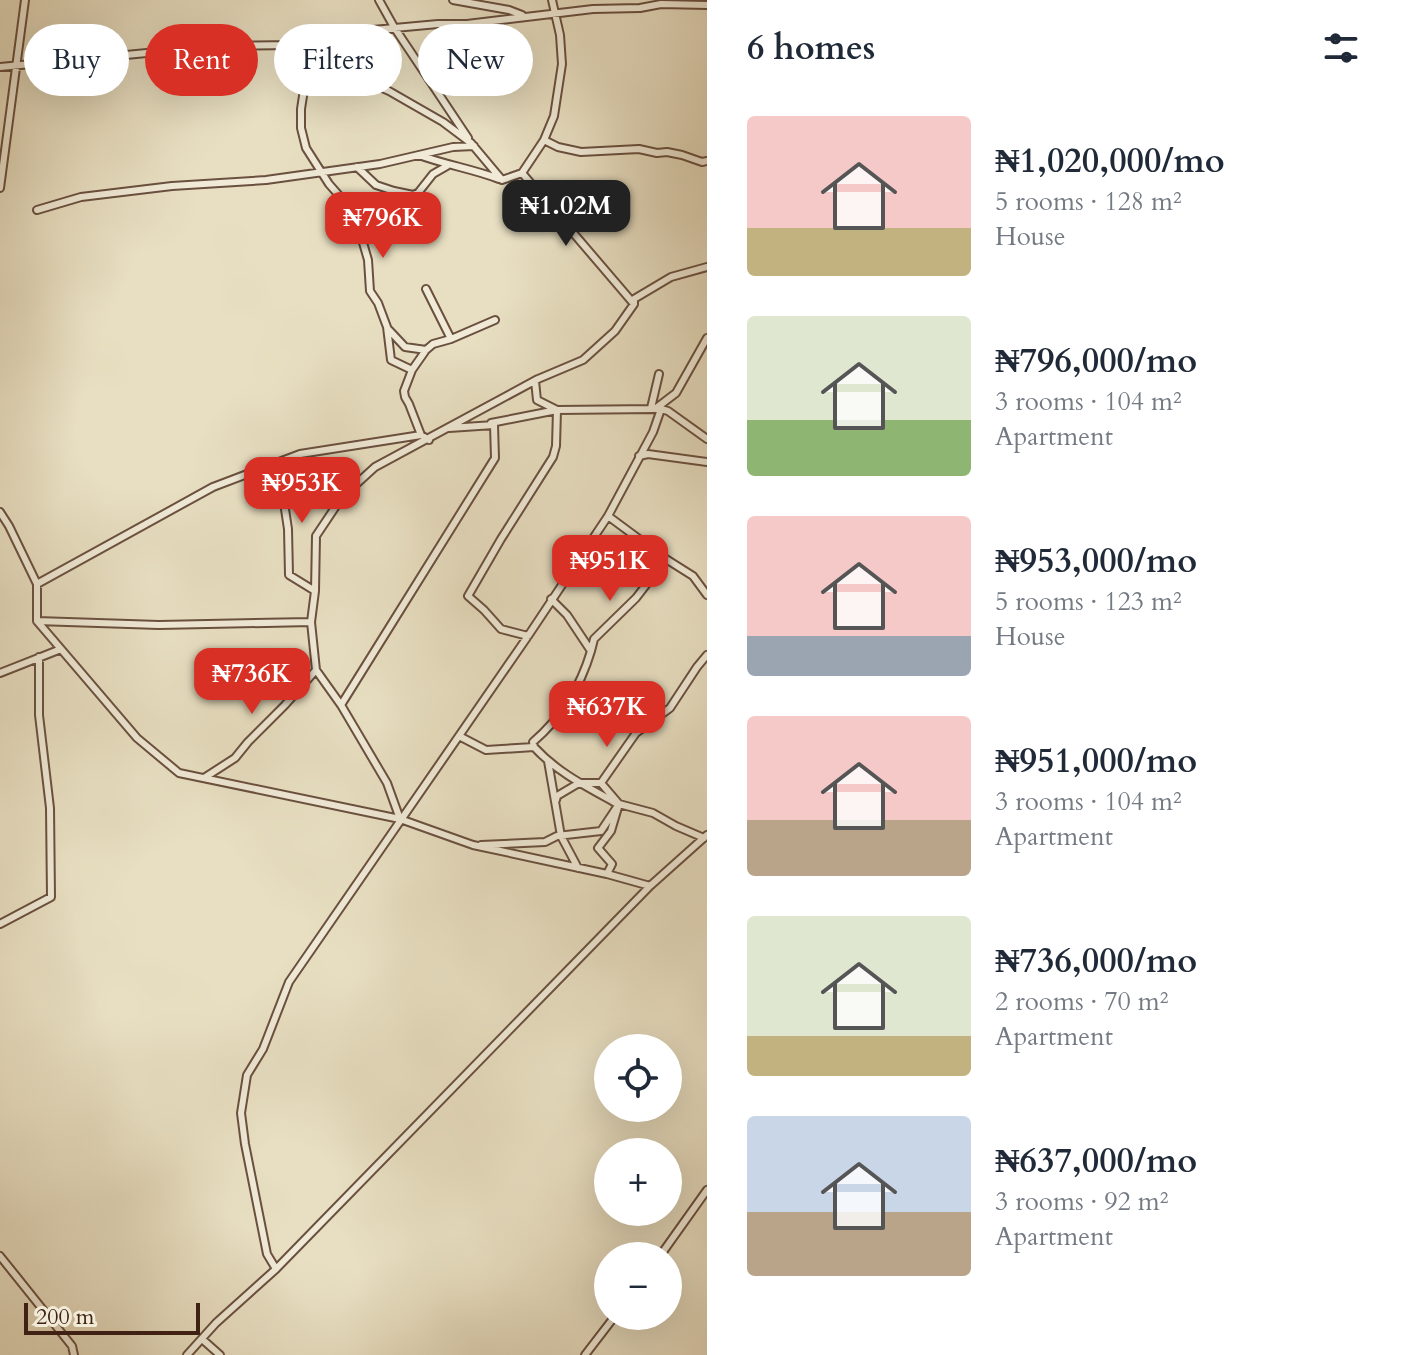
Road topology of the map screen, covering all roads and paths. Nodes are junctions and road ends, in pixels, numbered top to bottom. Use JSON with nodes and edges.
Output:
{"nodes":[{"id":1,"x":25,"y":0,"type":"edge"},
{"id":2,"x":379,"y":0,"type":"edge"},
{"id":3,"x":453,"y":0,"type":"edge"},
{"id":4,"x":552,"y":0,"type":"edge"},
{"id":5,"x":707,"y":5,"type":"edge"},
{"id":6,"x":555,"y":13,"type":"junction"},
{"id":7,"x":525,"y":16,"type":"junction"},
{"id":8,"x":392,"y":24,"type":"edge"},
{"id":9,"x":402,"y":27,"type":"edge"},
{"id":10,"x":402,"y":39,"type":"edge"},
{"id":11,"x":274,"y":45,"type":"edge"},
{"id":12,"x":17,"y":66,"type":"junction"},
{"id":13,"x":0,"y":67,"type":"edge"},
{"id":14,"x":303,"y":96,"type":"edge"},
{"id":15,"x":398,"y":96,"type":"edge"},
{"id":16,"x":544,"y":140,"type":"junction"},
{"id":17,"x":474,"y":146,"type":"junction"},
{"id":18,"x":419,"y":155,"type":"junction"},
{"id":19,"x":707,"y":161,"type":"edge"},
{"id":20,"x":447,"y":166,"type":"junction"},
{"id":21,"x":357,"y":167,"type":"junction"},
{"id":22,"x":323,"y":172,"type":"junction"},
{"id":23,"x":522,"y":173,"type":"junction"},
{"id":24,"x":502,"y":180,"type":"junction"},
{"id":25,"x":0,"y":188,"type":"edge"},
{"id":26,"x":37,"y":210,"type":"dead end"},
{"id":27,"x":707,"y":267,"type":"edge"},
{"id":28,"x":426,"y":289,"type":"dead end"},
{"id":29,"x":634,"y":304,"type":"junction"},
{"id":30,"x":495,"y":320,"type":"dead end"},
{"id":31,"x":387,"y":327,"type":"junction"},
{"id":32,"x":707,"y":338,"type":"edge"},
{"id":33,"x":451,"y":339,"type":"junction"},
{"id":34,"x":426,"y":350,"type":"junction"},
{"id":35,"x":412,"y":370,"type":"junction"},
{"id":36,"x":659,"y":374,"type":"dead end"},
{"id":37,"x":535,"y":381,"type":"junction"},
{"id":38,"x":656,"y":409,"type":"junction"},
{"id":39,"x":557,"y":410,"type":"junction"},
{"id":40,"x":494,"y":425,"type":"junction"},
{"id":41,"x":446,"y":428,"type":"junction"},
{"id":42,"x":421,"y":435,"type":"junction"},
{"id":43,"x":707,"y":439,"type":"edge"},
{"id":44,"x":429,"y":440,"type":"junction"},
{"id":45,"x":639,"y":456,"type":"junction"},
{"id":46,"x":707,"y":462,"type":"edge"},
{"id":47,"x":278,"y":463,"type":"junction"},
{"id":48,"x":0,"y":512,"type":"edge"},
{"id":49,"x":608,"y":516,"type":"junction"},
{"id":50,"x":0,"y":522,"type":"edge"},
{"id":51,"x":9,"y":526,"type":"junction"},
{"id":52,"x":666,"y":559,"type":"junction"},
{"id":53,"x":37,"y":584,"type":"junction"},
{"id":54,"x":315,"y":591,"type":"junction"},
{"id":55,"x":707,"y":595,"type":"edge"},
{"id":56,"x":551,"y":599,"type":"junction"},
{"id":57,"x":37,"y":621,"type":"junction"},
{"id":58,"x":311,"y":622,"type":"junction"},
{"id":59,"x":528,"y":636,"type":"junction"},
{"id":60,"x":61,"y":649,"type":"junction"},
{"id":61,"x":591,"y":651,"type":"junction"},
{"id":62,"x":707,"y":655,"type":"edge"},
{"id":63,"x":39,"y":657,"type":"junction"},
{"id":64,"x":316,"y":670,"type":"junction"},
{"id":65,"x":0,"y":673,"type":"edge"},
{"id":66,"x":341,"y":705,"type":"junction"},
{"id":67,"x":459,"y":736,"type":"junction"},
{"id":68,"x":534,"y":747,"type":"junction"},
{"id":69,"x":548,"y":761,"type":"junction"},
{"id":70,"x":203,"y":779,"type":"junction"},
{"id":71,"x":579,"y":783,"type":"junction"},
{"id":72,"x":601,"y":783,"type":"junction"},
{"id":73,"x":619,"y":804,"type":"junction"},
{"id":74,"x":555,"y":808,"type":"junction"},
{"id":75,"x":400,"y":819,"type":"junction"},
{"id":76,"x":561,"y":836,"type":"junction"},
{"id":77,"x":706,"y":837,"type":"edge"},
{"id":78,"x":473,"y":845,"type":"junction"},
{"id":79,"x":578,"y":868,"type":"junction"},
{"id":80,"x":607,"y":874,"type":"junction"},
{"id":81,"x":650,"y":886,"type":"junction"},
{"id":82,"x":0,"y":924,"type":"edge"},
{"id":83,"x":707,"y":1190,"type":"edge"},
{"id":84,"x":670,"y":1242,"type":"edge"},
{"id":85,"x":0,"y":1256,"type":"edge"},
{"id":86,"x":276,"y":1269,"type":"junction"},
{"id":87,"x":604,"y":1330,"type":"edge"},
{"id":88,"x":202,"y":1339,"type":"junction"},
{"id":89,"x":74,"y":1355,"type":"edge"},
{"id":90,"x":187,"y":1355,"type":"edge"},
{"id":91,"x":220,"y":1355,"type":"edge"},
{"id":92,"x":585,"y":1355,"type":"edge"}],
"edges":[{"from":1,"to":12,"type":"street"},
{"from":2,"to":8,"type":"street"},
{"from":3,"to":7,"type":"street"},
{"from":4,"to":6,"type":"street"},
{"from":5,"to":6,"type":"street"},
{"from":6,"to":7,"type":"street"},
{"from":6,"to":16,"type":"street"},
{"from":7,"to":9,"type":"street"},
{"from":10,"to":17,"type":"street"},
{"from":11,"to":12,"type":"street"},
{"from":12,"to":13,"type":"street"},
{"from":12,"to":25,"type":"street"},
{"from":14,"to":22,"type":"street"},
{"from":15,"to":17,"type":"street"},
{"from":16,"to":19,"type":"street"},
{"from":16,"to":23,"type":"street"},
{"from":17,"to":18,"type":"street"},
{"from":17,"to":24,"type":"street"},
{"from":18,"to":20,"type":"street"},
{"from":18,"to":21,"type":"street"},
{"from":20,"to":21,"type":"street"},
{"from":20,"to":24,"type":"street"},
{"from":21,"to":22,"type":"street"},
{"from":22,"to":26,"type":"street"},
{"from":22,"to":31,"type":"street"},
{"from":23,"to":24,"type":"street"},
{"from":23,"to":29,"type":"street"},
{"from":27,"to":29,"type":"street"},
{"from":28,"to":33,"type":"street"},
{"from":29,"to":37,"type":"street"},
{"from":30,"to":33,"type":"street"},
{"from":31,"to":34,"type":"street"},
{"from":31,"to":35,"type":"street"},
{"from":32,"to":38,"type":"street"},
{"from":33,"to":34,"type":"street"},
{"from":34,"to":35,"type":"street"},
{"from":35,"to":42,"type":"street"},
{"from":36,"to":38,"type":"street"},
{"from":37,"to":39,"type":"street"},
{"from":37,"to":41,"type":"street"},
{"from":38,"to":39,"type":"street"},
{"from":38,"to":43,"type":"street"},
{"from":38,"to":45,"type":"street"},
{"from":39,"to":40,"type":"street"},
{"from":39,"to":59,"type":"street"},
{"from":40,"to":41,"type":"street"},
{"from":40,"to":66,"type":"street"},
{"from":41,"to":44,"type":"street"},
{"from":42,"to":44,"type":"street"},
{"from":42,"to":47,"type":"street"},
{"from":44,"to":54,"type":"street"},
{"from":45,"to":46,"type":"street"},
{"from":45,"to":49,"type":"street"},
{"from":47,"to":53,"type":"street"},
{"from":47,"to":54,"type":"street"},
{"from":48,"to":51,"type":"street"},
{"from":49,"to":52,"type":"street"},
{"from":49,"to":56,"type":"street"},
{"from":50,"to":51,"type":"street"},
{"from":51,"to":53,"type":"street"},
{"from":52,"to":55,"type":"street"},
{"from":52,"to":61,"type":"street"},
{"from":53,"to":57,"type":"street"},
{"from":54,"to":58,"type":"street"},
{"from":56,"to":59,"type":"street"},
{"from":56,"to":61,"type":"street"},
{"from":57,"to":58,"type":"street"},
{"from":57,"to":60,"type":"street"},
{"from":58,"to":64,"type":"street"},
{"from":59,"to":67,"type":"street"},
{"from":60,"to":63,"type":"street"},
{"from":60,"to":70,"type":"street"},
{"from":61,"to":68,"type":"street"},
{"from":62,"to":72,"type":"street"},
{"from":63,"to":65,"type":"street"},
{"from":63,"to":82,"type":"street"},
{"from":64,"to":66,"type":"street"},
{"from":64,"to":70,"type":"street"},
{"from":66,"to":75,"type":"street"},
{"from":67,"to":68,"type":"street"},
{"from":67,"to":75,"type":"street"},
{"from":68,"to":69,"type":"street"},
{"from":69,"to":71,"type":"street"},
{"from":69,"to":74,"type":"street"},
{"from":70,"to":75,"type":"street"},
{"from":71,"to":72,"type":"street"},
{"from":71,"to":73,"type":"street"},
{"from":71,"to":74,"type":"street"},
{"from":72,"to":73,"type":"street"},
{"from":73,"to":76,"type":"street"},
{"from":73,"to":77,"type":"street"},
{"from":73,"to":80,"type":"street"},
{"from":74,"to":76,"type":"street"},
{"from":75,"to":78,"type":"street"},
{"from":75,"to":86,"type":"street"},
{"from":76,"to":78,"type":"street"},
{"from":76,"to":79,"type":"street"},
{"from":77,"to":81,"type":"street"},
{"from":78,"to":79,"type":"street"},
{"from":79,"to":80,"type":"street"},
{"from":80,"to":81,"type":"street"},
{"from":81,"to":86,"type":"street"},
{"from":83,"to":84,"type":"street"},
{"from":85,"to":89,"type":"street"},
{"from":86,"to":88,"type":"street"},
{"from":87,"to":92,"type":"street"},
{"from":88,"to":90,"type":"street"},
{"from":88,"to":91,"type":"street"}]}
